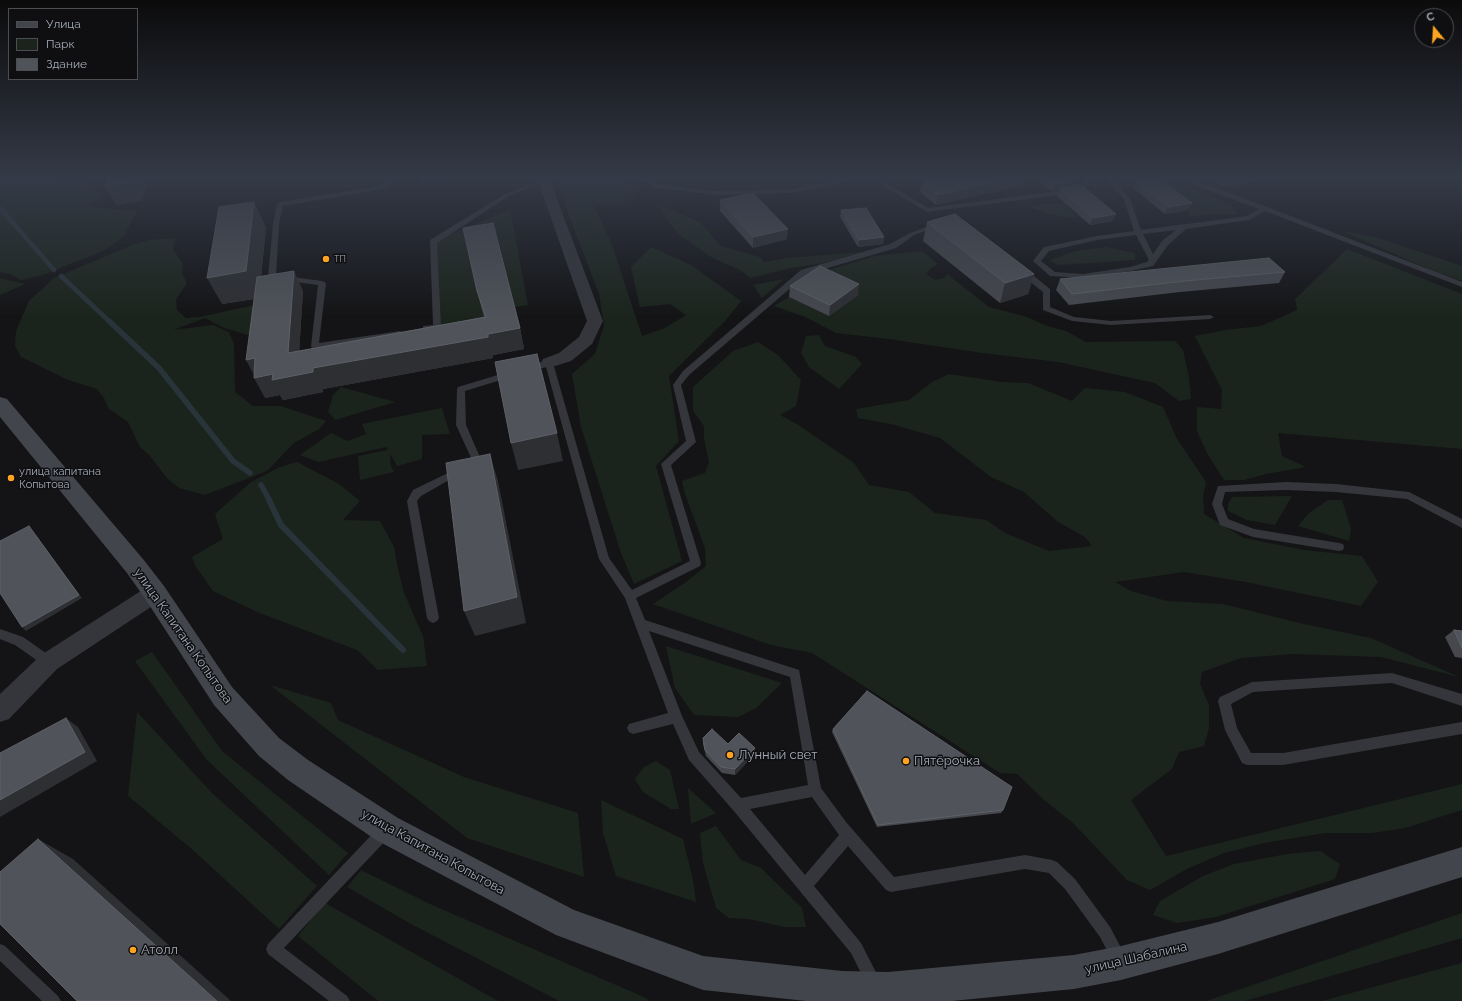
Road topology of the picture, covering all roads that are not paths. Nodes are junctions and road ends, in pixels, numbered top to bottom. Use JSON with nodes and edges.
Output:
{"nodes":[{"id":1,"x":276,"y":225,"type":"edge"},
{"id":2,"x":460,"y":225,"type":"edge"},
{"id":3,"x":560,"y":225,"type":"edge"},
{"id":4,"x":938,"y":225,"type":"edge"},
{"id":5,"x":1135,"y":225,"type":"edge"},
{"id":6,"x":1201,"y":225,"type":"edge"},
{"id":7,"x":1308,"y":225,"type":"edge"},
{"id":8,"x":1184,"y":227,"type":"junction"},
{"id":9,"x":1138,"y":233,"type":"junction"},
{"id":10,"x":1152,"y":261,"type":"junction"},
{"id":11,"x":1017,"y":267,"type":"edge"},
{"id":12,"x":1462,"y":285,"type":"edge"},
{"id":13,"x":1210,"y":317,"type":"dead end"},
{"id":14,"x":549,"y":363,"type":"junction"},
{"id":15,"x":0,"y":404,"type":"edge"},
{"id":16,"x":1462,"y":524,"type":"edge"},
{"id":17,"x":1339,"y":547,"type":"dead end"},
{"id":18,"x":155,"y":592,"type":"junction"},
{"id":19,"x":630,"y":596,"type":"junction"},
{"id":20,"x":433,"y":618,"type":"dead end"},
{"id":21,"x":640,"y":624,"type":"junction"},
{"id":22,"x":0,"y":634,"type":"edge"},
{"id":23,"x":49,"y":662,"type":"junction"},
{"id":24,"x":1462,"y":700,"type":"edge"},
{"id":25,"x":0,"y":711,"type":"edge"},
{"id":26,"x":676,"y":717,"type":"junction"},
{"id":27,"x":633,"y":728,"type":"dead end"},
{"id":28,"x":1462,"y":728,"type":"edge"},
{"id":29,"x":815,"y":790,"type":"junction"},
{"id":30,"x":738,"y":805,"type":"junction"},
{"id":31,"x":387,"y":829,"type":"junction"},
{"id":32,"x":848,"y":836,"type":"junction"},
{"id":33,"x":1462,"y":862,"type":"edge"},
{"id":34,"x":805,"y":885,"type":"junction"},
{"id":35,"x":0,"y":951,"type":"edge"},
{"id":36,"x":1121,"y":963,"type":"junction"},
{"id":37,"x":877,"y":989,"type":"junction"},
{"id":38,"x":799,"y":993,"type":"edge"},
{"id":39,"x":53,"y":1001,"type":"edge"},
{"id":40,"x":342,"y":1001,"type":"edge"}],
"edges":[{"from":1,"to":2,"type":"lane"},
{"from":3,"to":14,"type":"street"},
{"from":4,"to":19,"type":"lane"},
{"from":5,"to":9,"type":"lane"},
{"from":6,"to":8,"type":"lane"},
{"from":7,"to":12,"type":"lane"},
{"from":8,"to":9,"type":"lane"},
{"from":8,"to":10,"type":"lane"},
{"from":9,"to":10,"type":"lane"},
{"from":9,"to":10,"type":"lane"},
{"from":11,"to":13,"type":"lane"},
{"from":14,"to":19,"type":"lane"},
{"from":14,"to":20,"type":"lane"},
{"from":15,"to":18,"type":"main road","name":"улица Капитана Копытова"},
{"from":16,"to":17,"type":"lane"},
{"from":18,"to":23,"type":"street"},
{"from":18,"to":31,"type":"main road","name":"улица Капитана Копытова"},
{"from":19,"to":21,"type":"lane"},
{"from":21,"to":26,"type":"lane"},
{"from":21,"to":29,"type":"lane"},
{"from":22,"to":23,"type":"lane"},
{"from":23,"to":25,"type":"street"},
{"from":24,"to":28,"type":"lane"},
{"from":26,"to":27,"type":"lane"},
{"from":26,"to":30,"type":"lane"},
{"from":29,"to":30,"type":"lane"},
{"from":29,"to":32,"type":"lane"},
{"from":30,"to":34,"type":"lane"},
{"from":31,"to":38,"type":"main road","name":"улица Капитана Копытова"},
{"from":31,"to":40,"type":"lane"},
{"from":32,"to":34,"type":"lane"},
{"from":32,"to":36,"type":"lane"},
{"from":33,"to":36,"type":"main road","name":"улица Шабалина"},
{"from":34,"to":37,"type":"lane"},
{"from":35,"to":39,"type":"lane"},
{"from":36,"to":37,"type":"main road","name":"улица Шабалина"},
{"from":37,"to":38,"type":"main road","name":"улица Шабалина"}]}
